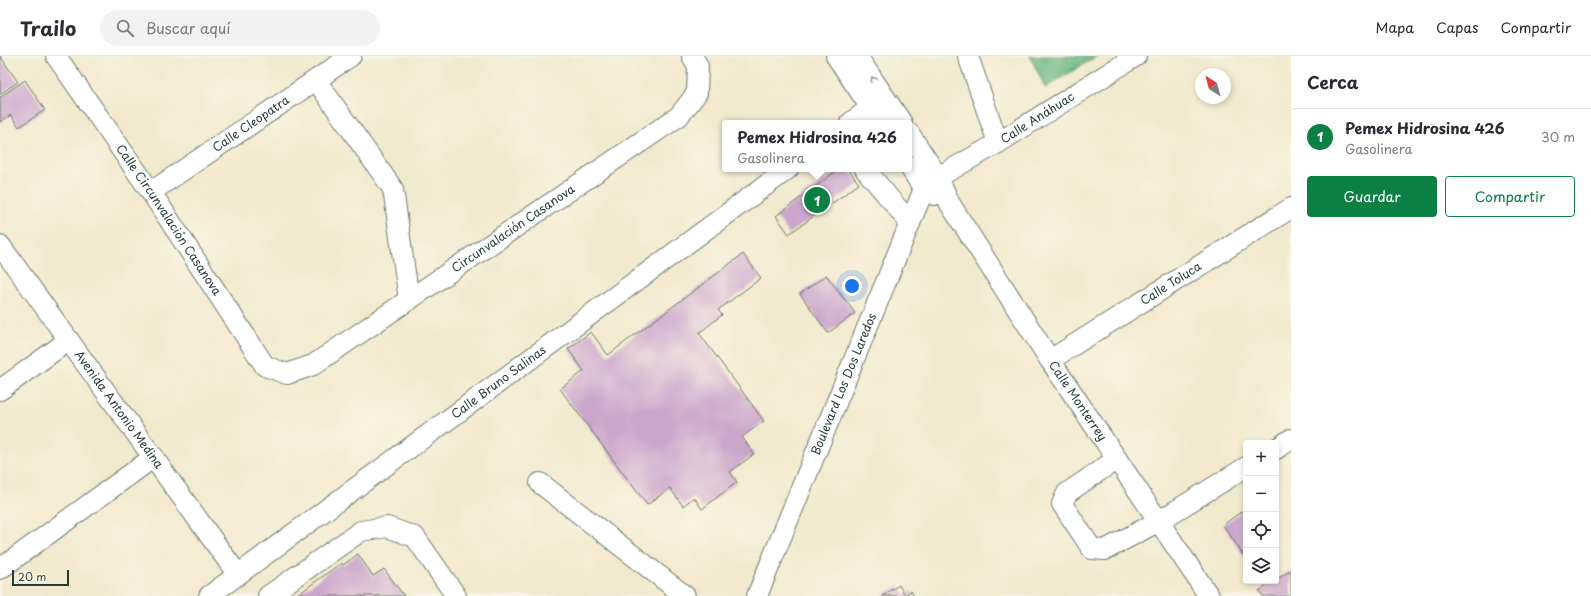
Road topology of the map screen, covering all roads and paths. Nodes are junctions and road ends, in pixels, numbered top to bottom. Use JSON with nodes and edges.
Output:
{"nodes":[{"id":1,"x":56,"y":56,"type":"edge"},
{"id":2,"x":351,"y":56,"type":"edge"},
{"id":3,"x":692,"y":56,"type":"edge"},
{"id":4,"x":836,"y":56,"type":"edge"},
{"id":5,"x":857,"y":56,"type":"edge"},
{"id":6,"x":968,"y":56,"type":"edge"},
{"id":7,"x":1136,"y":56,"type":"edge"},
{"id":8,"x":316,"y":80,"type":"junction"},
{"id":9,"x":879,"y":109,"type":"edge"},
{"id":10,"x":856,"y":120,"type":"edge"},
{"id":11,"x":897,"y":120,"type":"edge"},
{"id":12,"x":912,"y":140,"type":"edge"},
{"id":13,"x":998,"y":143,"type":"junction"},
{"id":14,"x":912,"y":168,"type":"edge"},
{"id":15,"x":784,"y":172,"type":"edge"},
{"id":16,"x":868,"y":172,"type":"edge"},
{"id":17,"x":931,"y":183,"type":"junction"},
{"id":18,"x":151,"y":192,"type":"junction"},
{"id":19,"x":1291,"y":208,"type":"edge"},
{"id":20,"x":910,"y":223,"type":"junction"},
{"id":21,"x":0,"y":245,"type":"edge"},
{"id":22,"x":409,"y":300,"type":"junction"},
{"id":23,"x":69,"y":340,"type":"junction"},
{"id":24,"x":1050,"y":360,"type":"junction"},
{"id":25,"x":287,"y":374,"type":"joint"},
{"id":26,"x":0,"y":390,"type":"edge"},
{"id":27,"x":1291,"y":439,"type":"edge"},
{"id":28,"x":1279,"y":447,"type":"edge"},
{"id":29,"x":154,"y":457,"type":"junction"},
{"id":30,"x":1117,"y":459,"type":"junction"},
{"id":31,"x":1243,"y":470,"type":"edge"},
{"id":32,"x":540,"y":482,"type":"dead end"},
{"id":33,"x":1160,"y":522,"type":"junction"},
{"id":34,"x":0,"y":569,"type":"edge"},
{"id":35,"x":238,"y":574,"type":"junction"},
{"id":36,"x":209,"y":596,"type":"edge"},
{"id":37,"x":268,"y":596,"type":"edge"},
{"id":38,"x":456,"y":596,"type":"edge"},
{"id":39,"x":685,"y":596,"type":"edge"},
{"id":40,"x":756,"y":596,"type":"edge"},
{"id":41,"x":1209,"y":596,"type":"edge"}],
"edges":[{"from":1,"to":18,"type":"street","name":"Calle Circunvalación Casanova"},
{"from":2,"to":8,"type":"street","name":"Calle Cleopatra"},
{"from":3,"to":22,"type":"street","name":"Circunvalación Casanova"},
{"from":4,"to":9,"type":"street"},
{"from":9,"to":5,"type":"street","one_way":true},
{"from":6,"to":13,"type":"street"},
{"from":7,"to":13,"type":"street","name":"Calle Anáhuac"},
{"from":8,"to":18,"type":"street","name":"Calle Cleopatra"},
{"from":8,"to":22,"type":"street"},
{"from":9,"to":10,"type":"street"},
{"from":9,"to":11,"type":"street"},
{"from":12,"to":17,"type":"street","name":"Calle Monterrey"},
{"from":13,"to":17,"type":"street","name":"Calle Anáhuac"},
{"from":14,"to":17,"type":"street","name":"Calle Monterrey"},
{"from":15,"to":35,"type":"street","name":"Calle Bruno Salinas"},
{"from":16,"to":20,"type":"street"},
{"from":17,"to":20,"type":"street","name":"Boulevard Los Dos Laredos"},
{"from":17,"to":24,"type":"street","name":"Calle Monterrey"},
{"from":18,"to":25,"type":"street","name":"Calle Circunvalación Casanova"},
{"from":19,"to":24,"type":"street","name":"Calle Toluca"},
{"from":20,"to":40,"type":"street","name":"Boulevard Los Dos Laredos"},
{"from":21,"to":23,"type":"street","name":"Avenida Antonio Medina"},
{"from":22,"to":25,"type":"street","name":"Circunvalación Casanova"},
{"from":23,"to":26,"type":"street"},
{"from":23,"to":29,"type":"street","name":"Avenida Antonio Medina"},
{"from":24,"to":30,"type":"street","name":"Calle Monterrey"},
{"from":27,"to":28,"type":"street"},
{"from":29,"to":34,"type":"street"},
{"from":29,"to":35,"type":"street","name":"Avenida Antonio Medina"},
{"from":30,"to":33,"type":"street","name":"Calle Monterrey"},
{"from":30,"to":33,"type":"street"},
{"from":31,"to":33,"type":"street"},
{"from":32,"to":39,"type":"street"},
{"from":33,"to":41,"type":"street","name":"Calle Monterrey"},
{"from":35,"to":36,"type":"street","name":"Calle Bruno Salinas"},
{"from":37,"to":38,"type":"street"}]}
